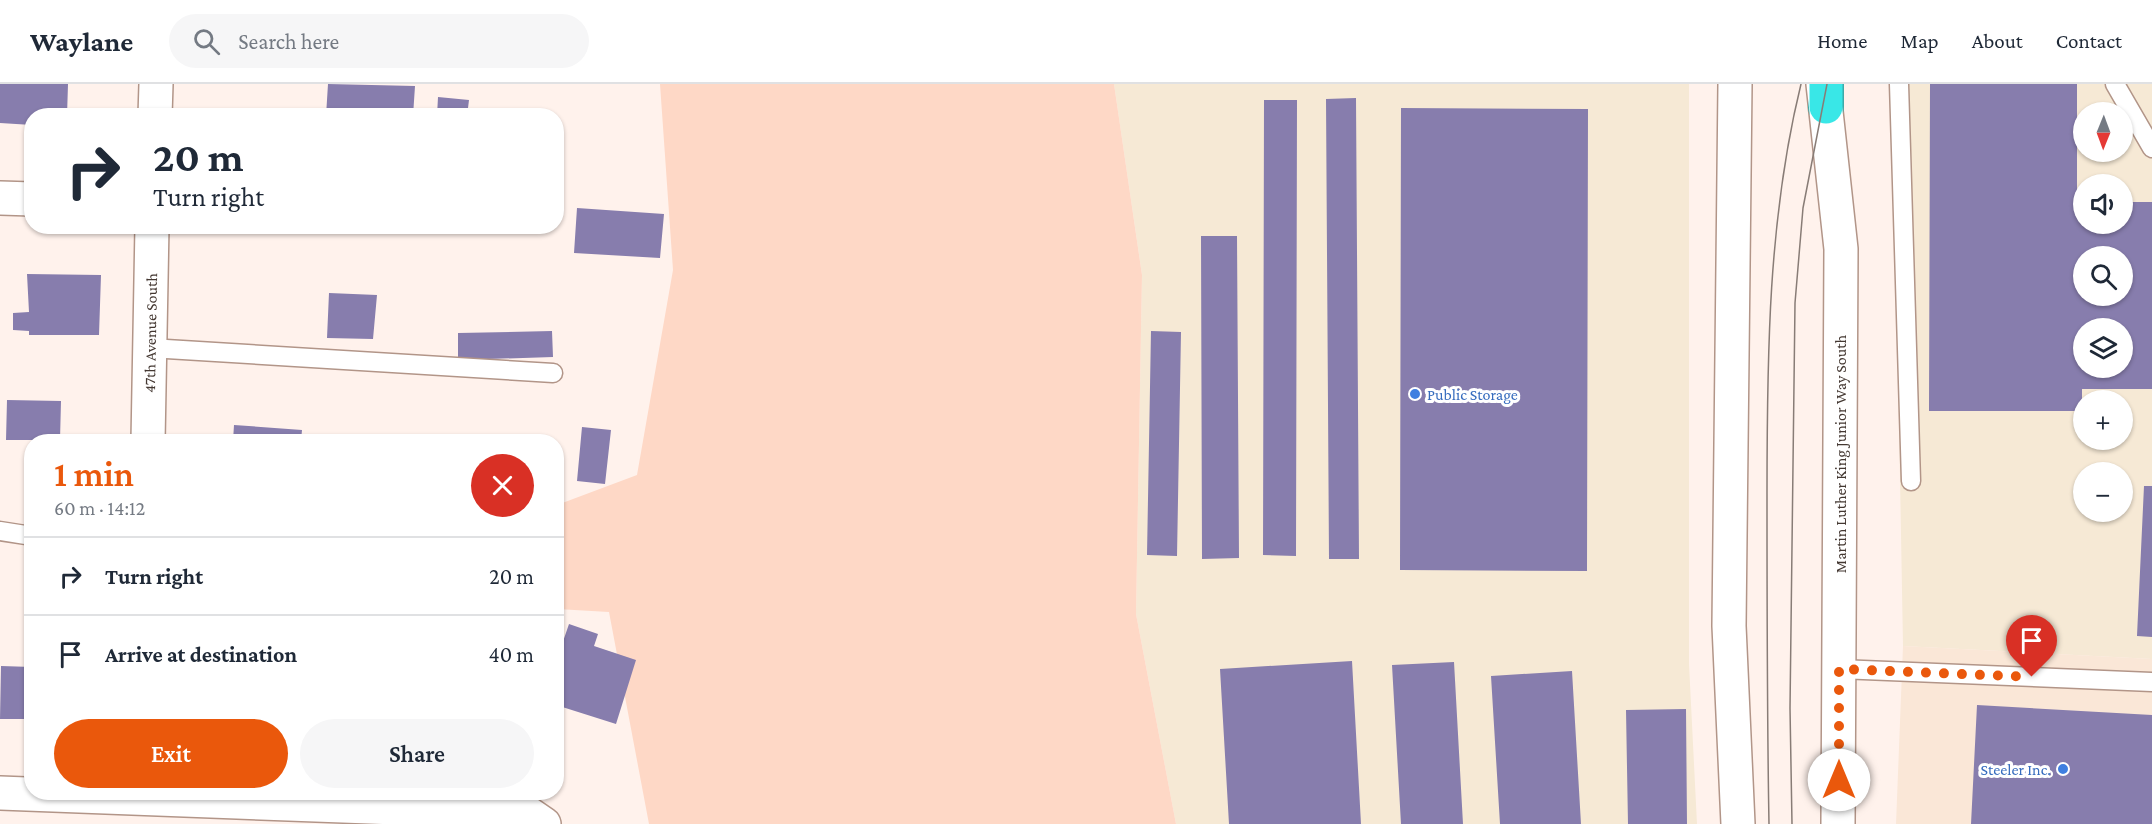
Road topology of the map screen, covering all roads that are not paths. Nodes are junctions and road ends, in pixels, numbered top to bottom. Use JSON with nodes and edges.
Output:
{"nodes":[{"id":1,"x":156,"y":84,"type":"edge"},
{"id":2,"x":1736,"y":84,"type":"edge"},
{"id":3,"x":1899,"y":84,"type":"edge"},
{"id":4,"x":2115,"y":84,"type":"edge"},
{"id":5,"x":1825,"y":92,"type":"edge"},
{"id":6,"x":155,"y":108,"type":"edge"},
{"id":7,"x":2152,"y":147,"type":"edge"},
{"id":8,"x":0,"y":198,"type":"edge"},
{"id":9,"x":24,"y":199,"type":"edge"},
{"id":10,"x":152,"y":234,"type":"edge"},
{"id":11,"x":150,"y":348,"type":"junction"},
{"id":12,"x":553,"y":374,"type":"dead end"},
{"id":13,"x":148,"y":434,"type":"edge"},
{"id":14,"x":1911,"y":481,"type":"dead end"},
{"id":15,"x":0,"y":531,"type":"edge"},
{"id":16,"x":24,"y":535,"type":"edge"},
{"id":17,"x":1839,"y":669,"type":"junction"},
{"id":18,"x":2152,"y":682,"type":"edge"},
{"id":19,"x":0,"y":793,"type":"edge"},
{"id":20,"x":24,"y":793,"type":"edge"},
{"id":21,"x":248,"y":800,"type":"edge"},
{"id":22,"x":544,"y":824,"type":"edge"},
{"id":23,"x":1738,"y":824,"type":"edge"},
{"id":24,"x":1838,"y":824,"type":"edge"}],
"edges":[{"from":1,"to":6,"type":"main road"},
{"from":2,"to":23,"type":"main road"},
{"from":3,"to":14,"type":"lane"},
{"from":4,"to":7,"type":"lane"},
{"from":5,"to":17,"type":"main road","name":"Martin Luther King Junior Way South"},
{"from":8,"to":9,"type":"main road"},
{"from":10,"to":11,"type":"main road","name":"47th Avenue South"},
{"from":11,"to":12,"type":"lane"},
{"from":11,"to":13,"type":"main road","name":"47th Avenue South"},
{"from":15,"to":16,"type":"lane"},
{"from":17,"to":18,"type":"lane"},
{"from":17,"to":24,"type":"main road","name":"Martin Luther King Junior Way South"},
{"from":19,"to":20,"type":"main road"},
{"from":21,"to":22,"type":"main road"}]}
